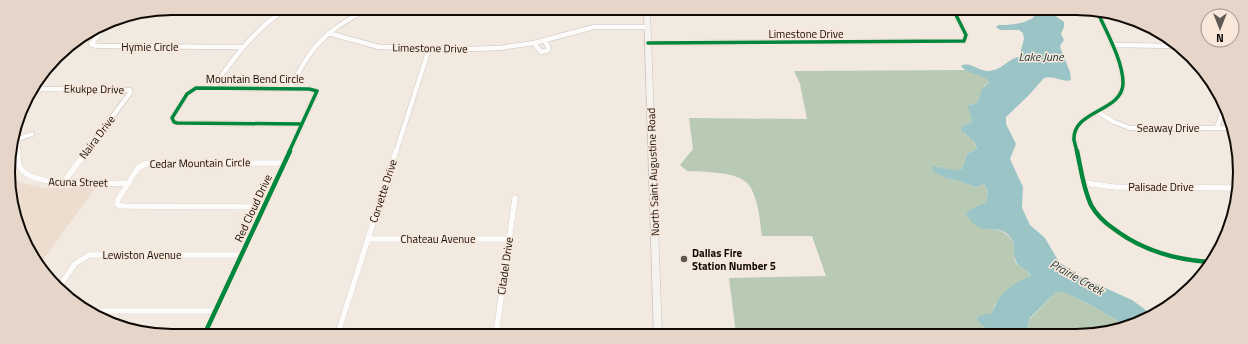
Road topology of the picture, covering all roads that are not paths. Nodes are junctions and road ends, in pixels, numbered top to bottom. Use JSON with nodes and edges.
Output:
{"nodes":[{"id":1,"x":278,"y":15,"type":"edge"},
{"id":2,"x":356,"y":15,"type":"edge"},
{"id":3,"x":648,"y":15,"type":"edge"},
{"id":4,"x":956,"y":15,"type":"edge"},
{"id":5,"x":1099,"y":17,"type":"edge"},
{"id":6,"x":648,"y":27,"type":"junction"},
{"id":7,"x":102,"y":32,"type":"edge"},
{"id":8,"x":328,"y":33,"type":"junction"},
{"id":9,"x":544,"y":40,"type":"junction"},
{"id":10,"x":534,"y":43,"type":"junction"},
{"id":11,"x":648,"y":43,"type":"junction"},
{"id":12,"x":1112,"y":45,"type":"junction"},
{"id":13,"x":1170,"y":46,"type":"edge"},
{"id":14,"x":241,"y":47,"type":"junction"},
{"id":15,"x":429,"y":49,"type":"junction"},
{"id":16,"x":213,"y":88,"type":"junction"},
{"id":17,"x":290,"y":88,"type":"junction"},
{"id":18,"x":38,"y":89,"type":"edge"},
{"id":19,"x":130,"y":90,"type":"joint"},
{"id":20,"x":317,"y":91,"type":"joint"},
{"id":21,"x":1098,"y":112,"type":"junction"},
{"id":22,"x":1222,"y":114,"type":"edge"},
{"id":23,"x":302,"y":124,"type":"junction"},
{"id":24,"x":1217,"y":127,"type":"junction"},
{"id":25,"x":1227,"y":128,"type":"edge"},
{"id":26,"x":32,"y":134,"type":"dead end"},
{"id":27,"x":19,"y":137,"type":"edge"},
{"id":28,"x":17,"y":145,"type":"edge"},
{"id":29,"x":284,"y":163,"type":"junction"},
{"id":30,"x":63,"y":183,"type":"junction"},
{"id":31,"x":128,"y":183,"type":"junction"},
{"id":32,"x":1085,"y":183,"type":"junction"},
{"id":33,"x":1232,"y":188,"type":"edge"},
{"id":34,"x":515,"y":198,"type":"dead end"},
{"id":35,"x":263,"y":207,"type":"junction"},
{"id":36,"x":368,"y":239,"type":"junction"},
{"id":37,"x":509,"y":239,"type":"junction"},
{"id":38,"x":241,"y":255,"type":"junction"},
{"id":39,"x":1205,"y":262,"type":"edge"},
{"id":40,"x":61,"y":283,"type":"edge"},
{"id":41,"x":99,"y":311,"type":"edge"},
{"id":42,"x":215,"y":311,"type":"junction"},
{"id":43,"x":207,"y":329,"type":"edge"},
{"id":44,"x":339,"y":329,"type":"edge"},
{"id":45,"x":497,"y":329,"type":"edge"},
{"id":46,"x":658,"y":329,"type":"edge"}],
"edges":[{"from":1,"to":14,"type":"street"},
{"from":2,"to":8,"type":"street"},
{"from":3,"to":6,"type":"street","name":"North Saint Augustine Road"},
{"from":4,"to":11,"type":"street","name":"Limestone Drive"},
{"from":5,"to":12,"type":"street"},
{"from":6,"to":9,"type":"street","name":"Limestone Drive"},
{"from":6,"to":11,"type":"street","name":"North Saint Augustine Road"},
{"from":7,"to":14,"type":"street","name":"Hymie Circle"},
{"from":8,"to":15,"type":"street","name":"Limestone Drive"},
{"from":8,"to":17,"type":"street"},
{"from":9,"to":10,"type":"street","name":"Limestone Drive"},
{"from":9,"to":10,"type":"street","name":"Limestone Drive"},
{"from":10,"to":15,"type":"street","name":"Limestone Drive"},
{"from":11,"to":46,"type":"street","name":"North Saint Augustine Road"},
{"from":12,"to":13,"type":"street"},
{"from":12,"to":21,"type":"street"},
{"from":14,"to":16,"type":"street"},
{"from":15,"to":36,"type":"street","name":"Corvette Drive"},
{"from":16,"to":17,"type":"street","name":"Mountain Bend Circle"},
{"from":16,"to":23,"type":"street","name":"Mountain Bend Circle"},
{"from":17,"to":20,"type":"street","name":"Mountain Bend Circle"},
{"from":18,"to":19,"type":"street","name":"Ekukpe Drive"},
{"from":19,"to":30,"type":"street","name":"Naira Drive"},
{"from":20,"to":23,"type":"street","name":"Red Cloud Drive"},
{"from":21,"to":24,"type":"street","name":"Seaway Drive"},
{"from":21,"to":32,"type":"street"},
{"from":22,"to":24,"type":"street"},
{"from":23,"to":29,"type":"street","name":"Red Cloud Drive"},
{"from":24,"to":25,"type":"street","name":"Seaway Drive"},
{"from":26,"to":27,"type":"street"},
{"from":28,"to":30,"type":"street","name":"Acuna Street"},
{"from":29,"to":31,"type":"street","name":"Cedar Mountain Circle"},
{"from":29,"to":35,"type":"street","name":"Red Cloud Drive"},
{"from":30,"to":31,"type":"street","name":"Acuna Street"},
{"from":31,"to":35,"type":"street","name":"Cedar Mountain Circle"},
{"from":32,"to":33,"type":"street","name":"Palisade Drive"},
{"from":32,"to":39,"type":"street"},
{"from":34,"to":37,"type":"street","name":"Citadel Drive"},
{"from":35,"to":38,"type":"street","name":"Red Cloud Drive"},
{"from":36,"to":37,"type":"street","name":"Chateau Avenue"},
{"from":36,"to":44,"type":"street","name":"Corvette Drive"},
{"from":37,"to":45,"type":"street","name":"Citadel Drive"},
{"from":38,"to":40,"type":"street","name":"Lewiston Avenue"},
{"from":38,"to":42,"type":"street","name":"Red Cloud Drive"},
{"from":41,"to":42,"type":"street"},
{"from":42,"to":43,"type":"street","name":"Red Cloud Drive"}]}
